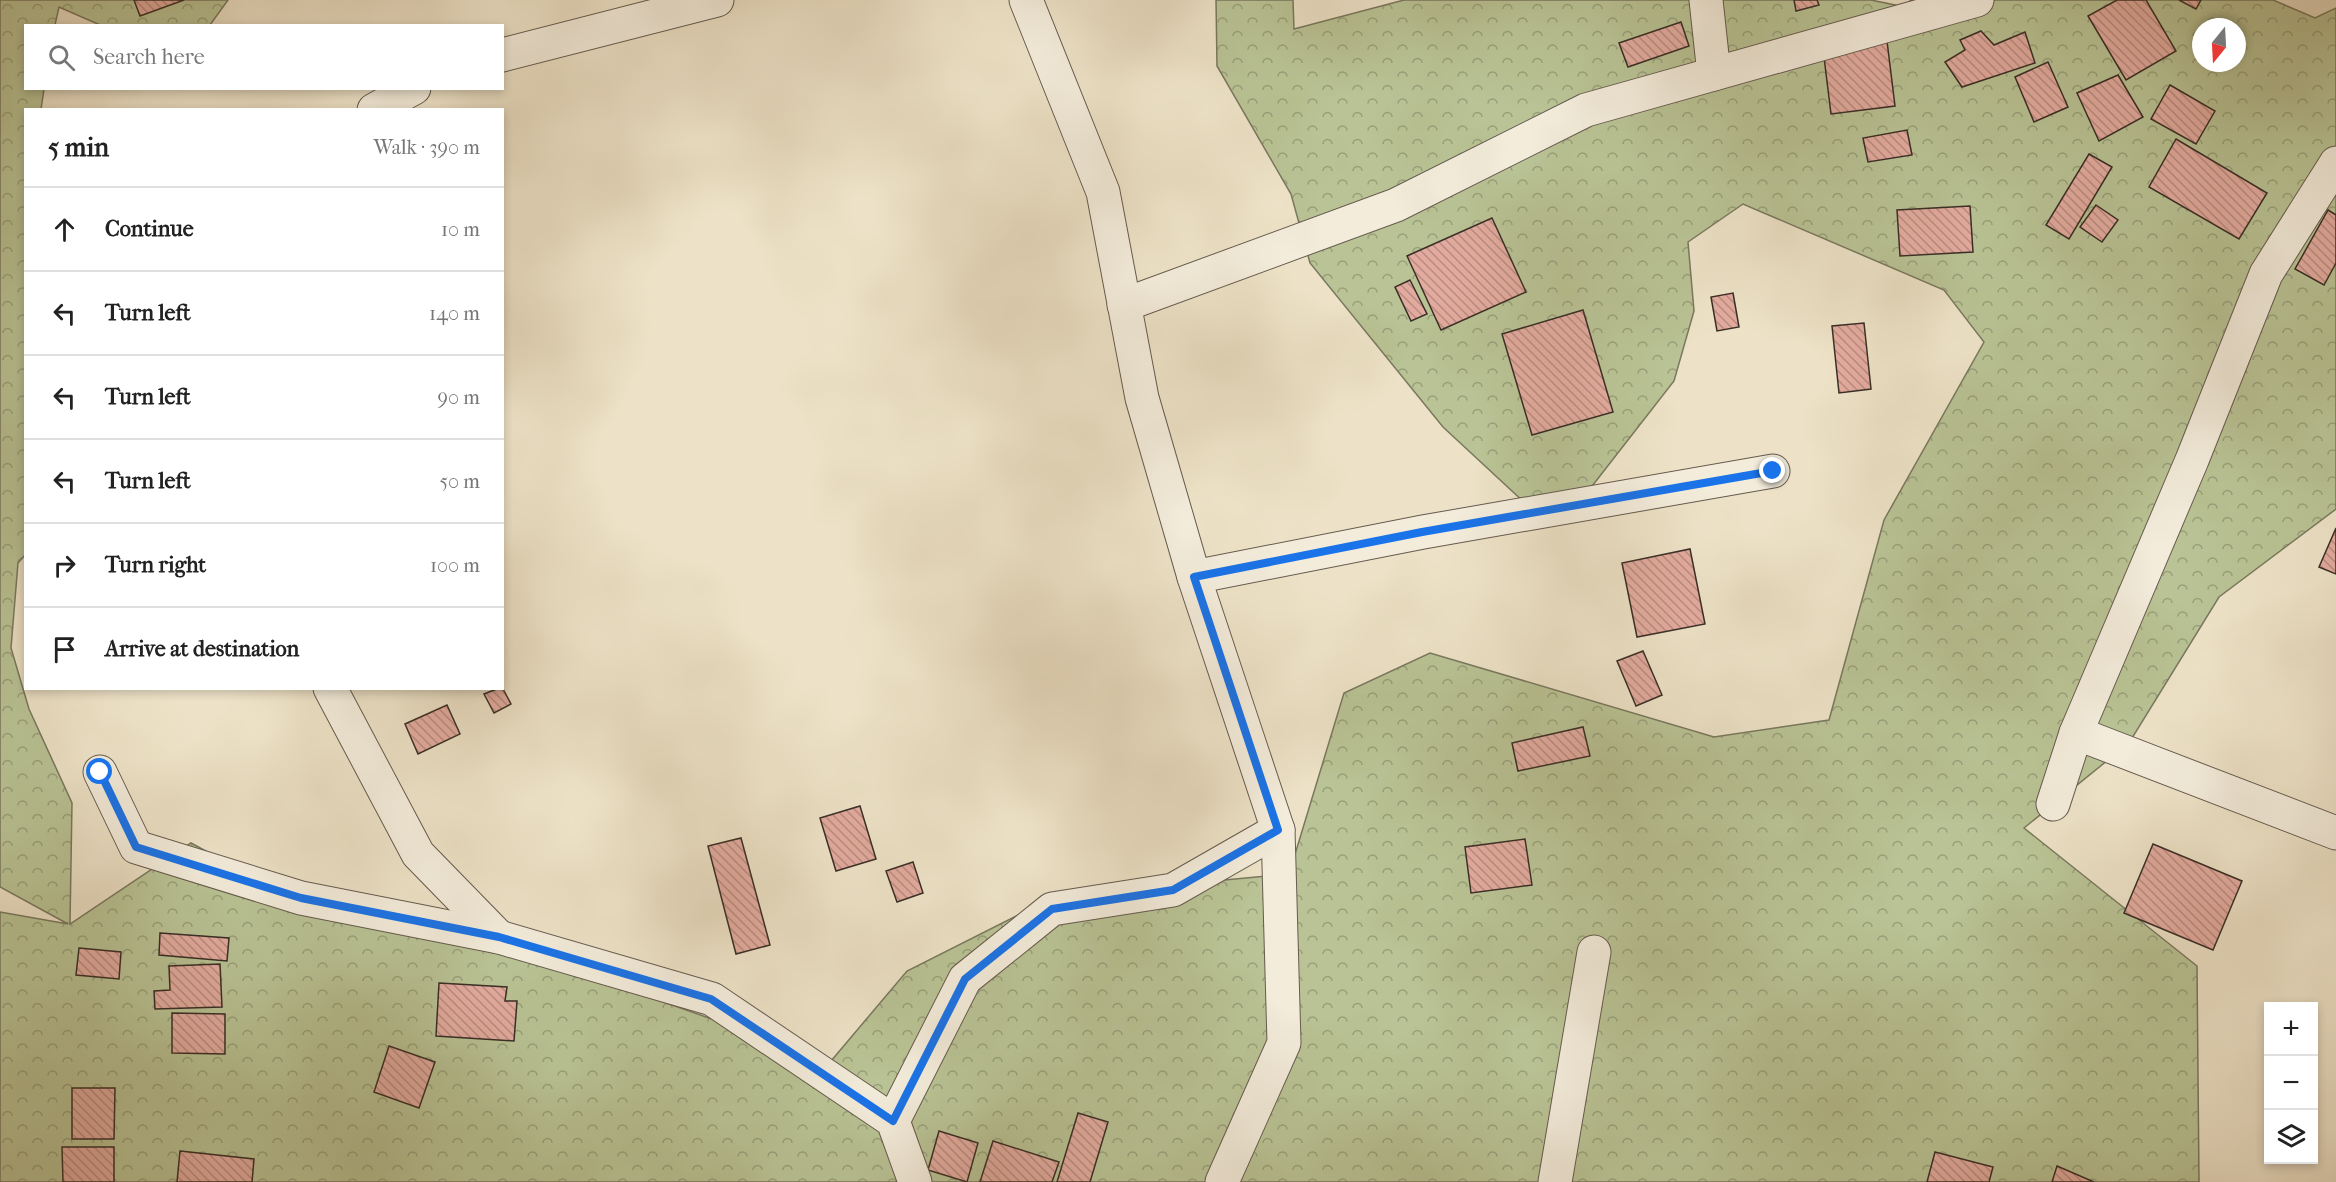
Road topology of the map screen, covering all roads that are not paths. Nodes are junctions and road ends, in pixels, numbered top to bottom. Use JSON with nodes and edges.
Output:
{"nodes":[{"id":1,"x":717,"y":0,"type":"edge"},
{"id":2,"x":1026,"y":0,"type":"edge"},
{"id":3,"x":1706,"y":0,"type":"edge"},
{"id":4,"x":1977,"y":0,"type":"edge"},
{"id":5,"x":504,"y":54,"type":"edge"},
{"id":6,"x":1714,"y":74,"type":"junction"},
{"id":7,"x":410,"y":90,"type":"edge"},
{"id":8,"x":378,"y":108,"type":"edge"},
{"id":9,"x":2336,"y":163,"type":"edge"},
{"id":10,"x":1124,"y":305,"type":"junction"},
{"id":11,"x":1773,"y":471,"type":"dead end"},
{"id":12,"x":1194,"y":577,"type":"junction"},
{"id":13,"x":331,"y":690,"type":"edge"},
{"id":14,"x":2076,"y":733,"type":"junction"},
{"id":15,"x":100,"y":772,"type":"dead end"},
{"id":16,"x":2053,"y":804,"type":"dead end"},
{"id":17,"x":1278,"y":830,"type":"junction"},
{"id":18,"x":2336,"y":834,"type":"edge"},
{"id":19,"x":499,"y":937,"type":"junction"},
{"id":20,"x":1594,"y":952,"type":"dead end"},
{"id":21,"x":893,"y":1121,"type":"junction"},
{"id":22,"x":915,"y":1182,"type":"edge"},
{"id":23,"x":1222,"y":1182,"type":"edge"},
{"id":24,"x":1555,"y":1182,"type":"edge"}],
"edges":[{"from":1,"to":5,"type":"street"},
{"from":2,"to":10,"type":"street"},
{"from":3,"to":6,"type":"street"},
{"from":4,"to":6,"type":"street"},
{"from":6,"to":10,"type":"street"},
{"from":7,"to":8,"type":"street"},
{"from":9,"to":14,"type":"street"},
{"from":10,"to":12,"type":"street"},
{"from":11,"to":12,"type":"street"},
{"from":12,"to":17,"type":"street"},
{"from":13,"to":19,"type":"street"},
{"from":14,"to":16,"type":"street"},
{"from":14,"to":18,"type":"street"},
{"from":15,"to":19,"type":"street"},
{"from":17,"to":21,"type":"street"},
{"from":17,"to":23,"type":"street"},
{"from":19,"to":21,"type":"street"},
{"from":20,"to":24,"type":"street"},
{"from":21,"to":22,"type":"street"}]}
